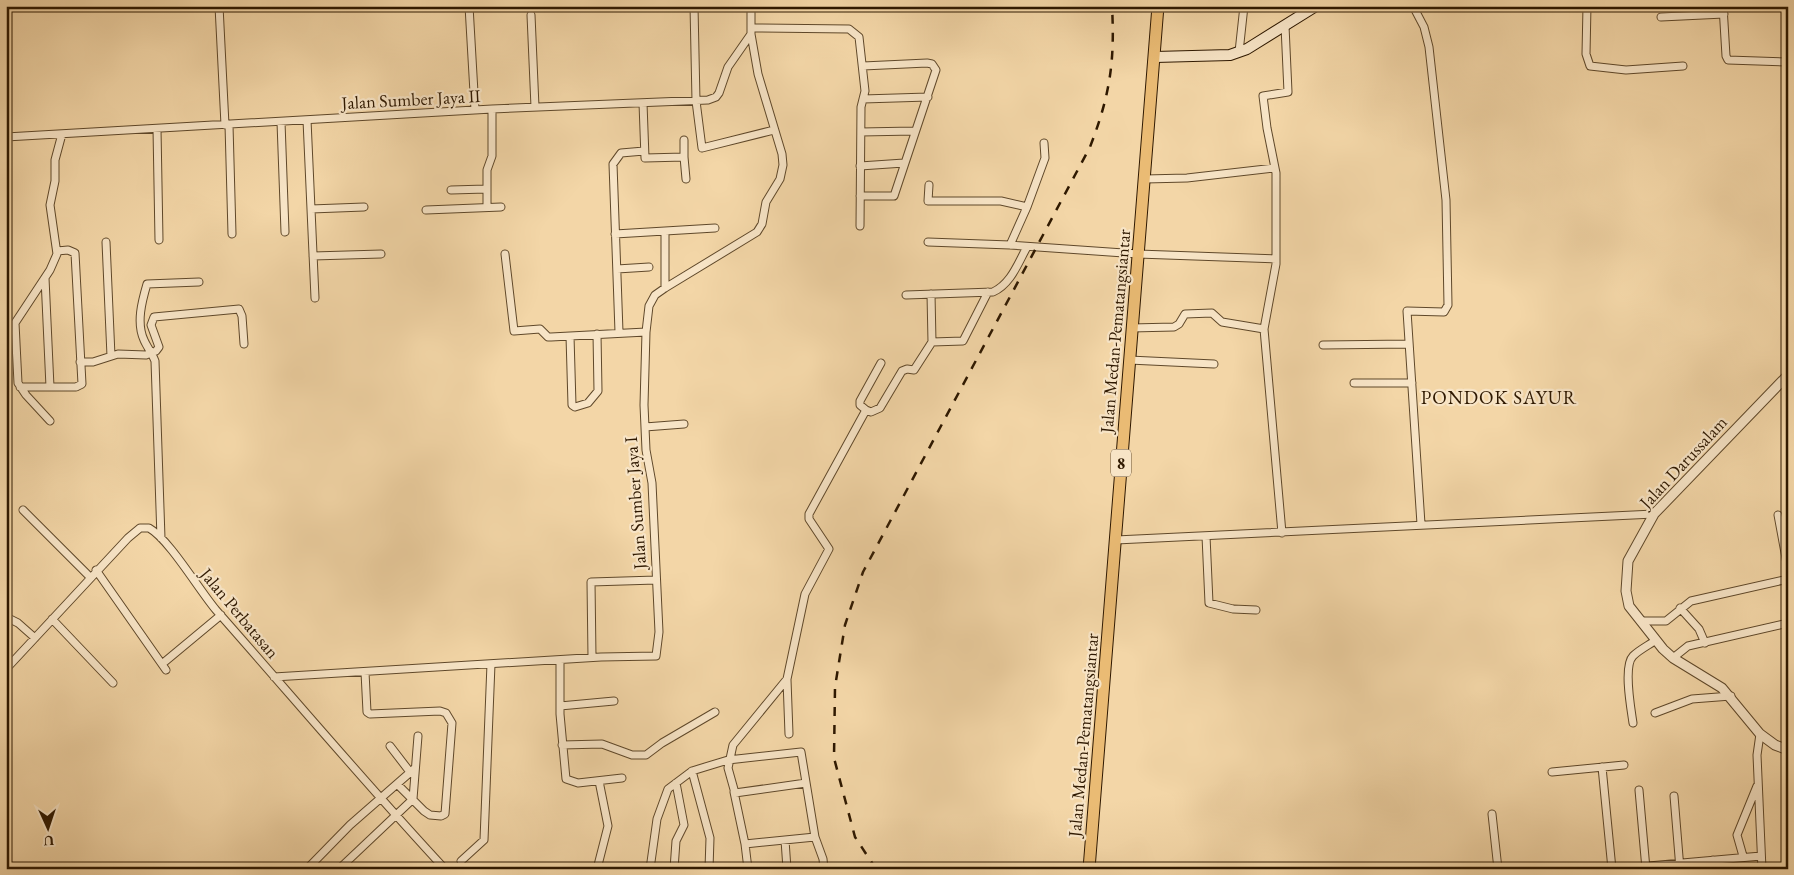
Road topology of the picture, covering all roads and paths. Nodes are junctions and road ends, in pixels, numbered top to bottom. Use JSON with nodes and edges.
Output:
{"nodes":[{"id":1,"x":219,"y":6,"type":"edge"},
{"id":2,"x":469,"y":6,"type":"edge"},
{"id":3,"x":694,"y":6,"type":"edge"},
{"id":4,"x":751,"y":6,"type":"edge"},
{"id":5,"x":1158,"y":6,"type":"edge"},
{"id":6,"x":1244,"y":6,"type":"edge"},
{"id":7,"x":1316,"y":6,"type":"edge"},
{"id":8,"x":1413,"y":6,"type":"edge"},
{"id":9,"x":1587,"y":6,"type":"edge"},
{"id":10,"x":1724,"y":10,"type":"edge"},
{"id":11,"x":530,"y":15,"type":"dead end"},
{"id":12,"x":1660,"y":17,"type":"dead end"},
{"id":13,"x":1286,"y":26,"type":"junction"},
{"id":14,"x":751,"y":31,"type":"junction"},
{"id":15,"x":1239,"y":52,"type":"junction"},
{"id":16,"x":1155,"y":57,"type":"junction"},
{"id":17,"x":1788,"y":62,"type":"edge"},
{"id":18,"x":862,"y":66,"type":"junction"},
{"id":19,"x":1683,"y":66,"type":"dead end"},
{"id":20,"x":928,"y":97,"type":"junction"},
{"id":21,"x":862,"y":99,"type":"junction"},
{"id":22,"x":696,"y":101,"type":"junction"},
{"id":23,"x":643,"y":103,"type":"junction"},
{"id":24,"x":534,"y":107,"type":"junction"},
{"id":25,"x":492,"y":109,"type":"junction"},
{"id":26,"x":475,"y":110,"type":"junction"},
{"id":27,"x":307,"y":120,"type":"junction"},
{"id":28,"x":280,"y":122,"type":"junction"},
{"id":29,"x":227,"y":125,"type":"junction"},
{"id":30,"x":157,"y":129,"type":"junction"},
{"id":31,"x":774,"y":130,"type":"junction"},
{"id":32,"x":914,"y":131,"type":"junction"},
{"id":33,"x":861,"y":132,"type":"junction"},
{"id":34,"x":62,"y":134,"type":"junction"},
{"id":35,"x":6,"y":137,"type":"edge"},
{"id":36,"x":684,"y":140,"type":"dead end"},
{"id":37,"x":1044,"y":143,"type":"dead end"},
{"id":38,"x":644,"y":151,"type":"junction"},
{"id":39,"x":684,"y":157,"type":"junction"},
{"id":40,"x":904,"y":164,"type":"junction"},
{"id":41,"x":860,"y":166,"type":"junction"},
{"id":42,"x":1275,"y":168,"type":"junction"},
{"id":43,"x":686,"y":179,"type":"dead end"},
{"id":44,"x":1146,"y":179,"type":"junction"},
{"id":45,"x":929,"y":185,"type":"dead end"},
{"id":46,"x":486,"y":189,"type":"junction"},
{"id":47,"x":451,"y":190,"type":"dead end"},
{"id":48,"x":860,"y":196,"type":"junction"},
{"id":49,"x":364,"y":207,"type":"dead end"},
{"id":50,"x":487,"y":207,"type":"junction"},
{"id":51,"x":501,"y":207,"type":"dead end"},
{"id":52,"x":1027,"y":207,"type":"junction"},
{"id":53,"x":311,"y":210,"type":"junction"},
{"id":54,"x":426,"y":210,"type":"dead end"},
{"id":55,"x":860,"y":226,"type":"dead end"},
{"id":56,"x":716,"y":228,"type":"dead end"},
{"id":57,"x":285,"y":232,"type":"dead end"},
{"id":58,"x":665,"y":232,"type":"junction"},
{"id":59,"x":232,"y":234,"type":"dead end"},
{"id":60,"x":616,"y":234,"type":"junction"},
{"id":61,"x":159,"y":240,"type":"dead end"},
{"id":62,"x":106,"y":242,"type":"dead end"},
{"id":63,"x":928,"y":242,"type":"dead end"},
{"id":64,"x":1010,"y":245,"type":"junction"},
{"id":65,"x":1027,"y":247,"type":"junction"},
{"id":66,"x":57,"y":251,"type":"junction"},
{"id":67,"x":381,"y":254,"type":"dead end"},
{"id":68,"x":505,"y":254,"type":"dead end"},
{"id":69,"x":1138,"y":254,"type":"junction"},
{"id":70,"x":313,"y":256,"type":"junction"},
{"id":71,"x":1276,"y":259,"type":"junction"},
{"id":72,"x":649,"y":267,"type":"dead end"},
{"id":73,"x":617,"y":269,"type":"junction"},
{"id":74,"x":45,"y":278,"type":"junction"},
{"id":75,"x":199,"y":282,"type":"dead end"},
{"id":76,"x":665,"y":288,"type":"junction"},
{"id":77,"x":988,"y":292,"type":"junction"},
{"id":78,"x":932,"y":294,"type":"junction"},
{"id":79,"x":906,"y":295,"type":"dead end"},
{"id":80,"x":315,"y":298,"type":"dead end"},
{"id":81,"x":1132,"y":328,"type":"junction"},
{"id":82,"x":1264,"y":329,"type":"junction"},
{"id":83,"x":619,"y":332,"type":"junction"},
{"id":84,"x":646,"y":332,"type":"junction"},
{"id":85,"x":597,"y":334,"type":"junction"},
{"id":86,"x":570,"y":336,"type":"junction"},
{"id":87,"x":932,"y":342,"type":"junction"},
{"id":88,"x":244,"y":344,"type":"dead end"},
{"id":89,"x":1409,"y":344,"type":"junction"},
{"id":90,"x":1323,"y":345,"type":"dead end"},
{"id":91,"x":153,"y":353,"type":"junction"},
{"id":92,"x":111,"y":356,"type":"junction"},
{"id":93,"x":1129,"y":360,"type":"junction"},
{"id":94,"x":80,"y":362,"type":"junction"},
{"id":95,"x":881,"y":363,"type":"dead end"},
{"id":96,"x":1214,"y":364,"type":"dead end"},
{"id":97,"x":1788,"y":375,"type":"edge"},
{"id":98,"x":1354,"y":383,"type":"dead end"},
{"id":99,"x":1412,"y":383,"type":"junction"},
{"id":100,"x":20,"y":387,"type":"junction"},
{"id":101,"x":50,"y":387,"type":"junction"},
{"id":102,"x":866,"y":410,"type":"junction"},
{"id":103,"x":50,"y":422,"type":"dead end"},
{"id":104,"x":684,"y":424,"type":"dead end"},
{"id":105,"x":644,"y":427,"type":"junction"},
{"id":106,"x":24,"y":510,"type":"dead end"},
{"id":107,"x":1654,"y":514,"type":"junction"},
{"id":108,"x":1778,"y":515,"type":"dead end"},
{"id":109,"x":1422,"y":524,"type":"junction"},
{"id":110,"x":1282,"y":533,"type":"junction"},
{"id":111,"x":1206,"y":536,"type":"junction"},
{"id":112,"x":161,"y":538,"type":"junction"},
{"id":113,"x":1116,"y":540,"type":"junction"},
{"id":114,"x":1788,"y":569,"type":"edge"},
{"id":115,"x":96,"y":570,"type":"junction"},
{"id":116,"x":90,"y":577,"type":"junction"},
{"id":117,"x":1788,"y":579,"type":"edge"},
{"id":118,"x":656,"y":580,"type":"junction"},
{"id":119,"x":1680,"y":608,"type":"junction"},
{"id":120,"x":1256,"y":610,"type":"dead end"},
{"id":121,"x":221,"y":615,"type":"junction"},
{"id":122,"x":6,"y":618,"type":"edge"},
{"id":123,"x":52,"y":619,"type":"junction"},
{"id":124,"x":1641,"y":621,"type":"junction"},
{"id":125,"x":1787,"y":625,"type":"edge"},
{"id":126,"x":35,"y":638,"type":"junction"},
{"id":127,"x":1656,"y":640,"type":"junction"},
{"id":128,"x":1705,"y":643,"type":"junction"},
{"id":129,"x":592,"y":657,"type":"junction"},
{"id":130,"x":1673,"y":658,"type":"junction"},
{"id":131,"x":560,"y":660,"type":"junction"},
{"id":132,"x":491,"y":664,"type":"junction"},
{"id":133,"x":6,"y":668,"type":"edge"},
{"id":134,"x":365,"y":672,"type":"junction"},
{"id":135,"x":274,"y":677,"type":"junction"},
{"id":136,"x":787,"y":679,"type":"junction"},
{"id":137,"x":113,"y":683,"type":"dead end"},
{"id":138,"x":1731,"y":696,"type":"junction"},
{"id":139,"x":614,"y":701,"type":"dead end"},
{"id":140,"x":560,"y":706,"type":"junction"},
{"id":141,"x":715,"y":712,"type":"dead end"},
{"id":142,"x":1655,"y":713,"type":"dead end"},
{"id":143,"x":1634,"y":723,"type":"dead end"},
{"id":144,"x":790,"y":734,"type":"dead end"},
{"id":145,"x":1760,"y":734,"type":"junction"},
{"id":146,"x":418,"y":736,"type":"dead end"},
{"id":147,"x":562,"y":745,"type":"junction"},
{"id":148,"x":390,"y":746,"type":"dead end"},
{"id":149,"x":1788,"y":750,"type":"edge"},
{"id":150,"x":728,"y":760,"type":"junction"},
{"id":151,"x":1624,"y":765,"type":"dead end"},
{"id":152,"x":1602,"y":767,"type":"junction"},
{"id":153,"x":412,"y":771,"type":"junction"},
{"id":154,"x":692,"y":772,"type":"junction"},
{"id":155,"x":1552,"y":772,"type":"dead end"},
{"id":156,"x":1758,"y":773,"type":"junction"},
{"id":157,"x":622,"y":778,"type":"dead end"},
{"id":158,"x":599,"y":781,"type":"junction"},
{"id":159,"x":676,"y":783,"type":"junction"},
{"id":160,"x":806,"y":783,"type":"junction"},
{"id":161,"x":397,"y":784,"type":"junction"},
{"id":162,"x":1639,"y":790,"type":"dead end"},
{"id":163,"x":734,"y":792,"type":"junction"},
{"id":164,"x":1674,"y":796,"type":"dead end"},
{"id":165,"x":381,"y":797,"type":"junction"},
{"id":166,"x":412,"y":799,"type":"junction"},
{"id":167,"x":1492,"y":814,"type":"dead end"},
{"id":168,"x":397,"y":815,"type":"junction"},
{"id":169,"x":815,"y":837,"type":"junction"},
{"id":170,"x":785,"y":840,"type":"junction"},
{"id":171,"x":745,"y":844,"type":"junction"},
{"id":172,"x":1743,"y":856,"type":"junction"},
{"id":173,"x":1762,"y":856,"type":"junction"},
{"id":174,"x":1712,"y":860,"type":"junction"},
{"id":175,"x":461,"y":861,"type":"dead end"},
{"id":176,"x":1680,"y":866,"type":"edge"},
{"id":177,"x":1646,"y":867,"type":"edge"},
{"id":178,"x":442,"y":868,"type":"edge"},
{"id":179,"x":306,"y":869,"type":"edge"},
{"id":180,"x":339,"y":869,"type":"edge"},
{"id":181,"x":597,"y":869,"type":"edge"},
{"id":182,"x":650,"y":869,"type":"edge"},
{"id":183,"x":674,"y":869,"type":"edge"},
{"id":184,"x":709,"y":869,"type":"edge"},
{"id":185,"x":748,"y":869,"type":"edge"},
{"id":186,"x":787,"y":869,"type":"edge"},
{"id":187,"x":824,"y":869,"type":"edge"},
{"id":188,"x":1089,"y":869,"type":"edge"},
{"id":189,"x":1498,"y":869,"type":"edge"},
{"id":190,"x":1614,"y":869,"type":"edge"},
{"id":191,"x":1713,"y":869,"type":"edge"},
{"id":192,"x":1762,"y":869,"type":"edge"}],
"edges":[{"from":1,"to":29,"type":"street"},
{"from":2,"to":26,"type":"street"},
{"from":3,"to":22,"type":"street"},
{"from":4,"to":14,"type":"street"},
{"from":5,"to":16,"type":"highway","name":"Jalan Medan-Pematangsiantar","number":"8"},
{"from":6,"to":15,"type":"street"},
{"from":7,"to":13,"type":"main road"},
{"from":8,"to":89,"type":"street"},
{"from":9,"to":19,"type":"street"},
{"from":10,"to":12,"type":"street"},
{"from":10,"to":17,"type":"street"},
{"from":11,"to":24,"type":"street"},
{"from":13,"to":15,"type":"main road"},
{"from":13,"to":42,"type":"street"},
{"from":14,"to":18,"type":"street"},
{"from":14,"to":22,"type":"street","name":"Jalan Sumber Jaya II"},
{"from":14,"to":31,"type":"street","name":"Jalan Sumber Jaya I"},
{"from":15,"to":16,"type":"main road"},
{"from":16,"to":44,"type":"highway","name":"Jalan Medan-Pematangsiantar","number":"8"},
{"from":18,"to":20,"type":"street"},
{"from":18,"to":21,"type":"street"},
{"from":20,"to":21,"type":"street"},
{"from":20,"to":32,"type":"street"},
{"from":21,"to":33,"type":"street"},
{"from":22,"to":23,"type":"street","name":"Jalan Sumber Jaya II"},
{"from":22,"to":31,"type":"street"},
{"from":23,"to":24,"type":"street","name":"Jalan Sumber Jaya II"},
{"from":23,"to":38,"type":"street"},
{"from":24,"to":25,"type":"street","name":"Jalan Sumber Jaya II"},
{"from":25,"to":26,"type":"street","name":"Jalan Sumber Jaya II"},
{"from":25,"to":46,"type":"street"},
{"from":26,"to":27,"type":"street","name":"Jalan Sumber Jaya II"},
{"from":27,"to":28,"type":"street","name":"Jalan Sumber Jaya II"},
{"from":27,"to":53,"type":"street"},
{"from":28,"to":29,"type":"street","name":"Jalan Sumber Jaya II"},
{"from":28,"to":57,"type":"street"},
{"from":29,"to":30,"type":"street","name":"Jalan Sumber Jaya II"},
{"from":29,"to":59,"type":"street"},
{"from":30,"to":34,"type":"street","name":"Jalan Sumber Jaya II"},
{"from":30,"to":61,"type":"street"},
{"from":31,"to":76,"type":"street","name":"Jalan Sumber Jaya I"},
{"from":32,"to":33,"type":"street"},
{"from":32,"to":40,"type":"street"},
{"from":33,"to":41,"type":"street"},
{"from":34,"to":35,"type":"street","name":"Jalan Sumber Jaya II"},
{"from":34,"to":66,"type":"street"},
{"from":36,"to":39,"type":"street"},
{"from":37,"to":52,"type":"street"},
{"from":38,"to":39,"type":"street"},
{"from":38,"to":60,"type":"street"},
{"from":39,"to":43,"type":"street"},
{"from":40,"to":41,"type":"street"},
{"from":40,"to":48,"type":"street"},
{"from":41,"to":48,"type":"street"},
{"from":42,"to":44,"type":"street"},
{"from":42,"to":71,"type":"street"},
{"from":44,"to":69,"type":"highway","name":"Jalan Medan-Pematangsiantar","number":"8"},
{"from":45,"to":52,"type":"street"},
{"from":46,"to":47,"type":"street"},
{"from":46,"to":50,"type":"street"},
{"from":48,"to":55,"type":"street"},
{"from":49,"to":53,"type":"street"},
{"from":50,"to":51,"type":"street"},
{"from":50,"to":54,"type":"street"},
{"from":52,"to":64,"type":"street"},
{"from":53,"to":70,"type":"street"},
{"from":56,"to":58,"type":"street"},
{"from":58,"to":60,"type":"street"},
{"from":58,"to":76,"type":"street"},
{"from":60,"to":73,"type":"street"},
{"from":62,"to":92,"type":"street"},
{"from":63,"to":64,"type":"street"},
{"from":64,"to":65,"type":"street"},
{"from":65,"to":69,"type":"street"},
{"from":65,"to":77,"type":"street"},
{"from":66,"to":74,"type":"street"},
{"from":66,"to":94,"type":"street"},
{"from":67,"to":70,"type":"street"},
{"from":68,"to":86,"type":"street"},
{"from":69,"to":71,"type":"street"},
{"from":69,"to":81,"type":"highway","name":"Jalan Medan-Pematangsiantar","number":"8"},
{"from":70,"to":80,"type":"street"},
{"from":71,"to":82,"type":"street"},
{"from":72,"to":73,"type":"street"},
{"from":73,"to":83,"type":"street"},
{"from":74,"to":100,"type":"street"},
{"from":74,"to":101,"type":"street"},
{"from":75,"to":91,"type":"street"},
{"from":76,"to":84,"type":"street","name":"Jalan Sumber Jaya I"},
{"from":77,"to":78,"type":"street"},
{"from":77,"to":87,"type":"street"},
{"from":78,"to":79,"type":"street"},
{"from":78,"to":87,"type":"street"},
{"from":81,"to":82,"type":"street"},
{"from":81,"to":93,"type":"highway","name":"Jalan Medan-Pematangsiantar","number":"8"},
{"from":82,"to":110,"type":"street"},
{"from":83,"to":84,"type":"street"},
{"from":83,"to":85,"type":"street"},
{"from":84,"to":105,"type":"street","name":"Jalan Sumber Jaya I"},
{"from":85,"to":86,"type":"street"},
{"from":85,"to":86,"type":"street"},
{"from":87,"to":102,"type":"street"},
{"from":88,"to":91,"type":"street"},
{"from":89,"to":90,"type":"street"},
{"from":89,"to":99,"type":"street"},
{"from":91,"to":92,"type":"street"},
{"from":91,"to":112,"type":"street"},
{"from":92,"to":94,"type":"street"},
{"from":93,"to":96,"type":"street"},
{"from":93,"to":113,"type":"highway","name":"Jalan Medan-Pematangsiantar","number":"8"},
{"from":94,"to":101,"type":"street"},
{"from":95,"to":102,"type":"street"},
{"from":97,"to":107,"type":"street","name":"Jalan Darussalam"},
{"from":98,"to":99,"type":"street"},
{"from":99,"to":109,"type":"street"},
{"from":100,"to":101,"type":"street"},
{"from":100,"to":103,"type":"street"},
{"from":102,"to":136,"type":"street"},
{"from":104,"to":105,"type":"street"},
{"from":105,"to":118,"type":"street","name":"Jalan Sumber Jaya I"},
{"from":106,"to":116,"type":"street"},
{"from":107,"to":109,"type":"street"},
{"from":107,"to":124,"type":"street","name":"Jalan Darussalam"},
{"from":108,"to":114,"type":"street"},
{"from":109,"to":110,"type":"street"},
{"from":110,"to":111,"type":"street"},
{"from":111,"to":113,"type":"street"},
{"from":111,"to":120,"type":"street"},
{"from":112,"to":115,"type":"street","name":"Jalan Perbatasan"},
{"from":112,"to":121,"type":"street","name":"Jalan Perbatasan"},
{"from":113,"to":188,"type":"highway","name":"Jalan Medan-Pematangsiantar","number":"8"},
{"from":115,"to":116,"type":"street","name":"Jalan Perbatasan"},
{"from":115,"to":121,"type":"street"},
{"from":116,"to":123,"type":"street","name":"Jalan Perbatasan"},
{"from":117,"to":119,"type":"street"},
{"from":118,"to":129,"type":"street"},
{"from":118,"to":129,"type":"street","name":"Jalan Sumber Jaya I"},
{"from":119,"to":124,"type":"street"},
{"from":119,"to":128,"type":"street"},
{"from":121,"to":135,"type":"street","name":"Jalan Perbatasan"},
{"from":122,"to":126,"type":"street"},
{"from":123,"to":126,"type":"street","name":"Jalan Perbatasan"},
{"from":123,"to":137,"type":"street"},
{"from":124,"to":127,"type":"street","name":"Jalan Darussalam"},
{"from":125,"to":128,"type":"street"},
{"from":126,"to":133,"type":"street","name":"Jalan Perbatasan"},
{"from":127,"to":130,"type":"street","name":"Jalan Darussalam"},
{"from":127,"to":143,"type":"street"},
{"from":128,"to":130,"type":"street"},
{"from":129,"to":131,"type":"street","name":"Jalan Sumber Jaya I"},
{"from":130,"to":138,"type":"street","name":"Jalan Darussalam"},
{"from":131,"to":132,"type":"street","name":"Jalan Sumber Jaya I"},
{"from":131,"to":140,"type":"street"},
{"from":132,"to":134,"type":"street","name":"Jalan Sumber Jaya I"},
{"from":132,"to":175,"type":"street"},
{"from":134,"to":135,"type":"street","name":"Jalan Sumber Jaya I"},
{"from":134,"to":166,"type":"street"},
{"from":135,"to":165,"type":"street","name":"Jalan Perbatasan"},
{"from":136,"to":144,"type":"street"},
{"from":136,"to":150,"type":"street"},
{"from":138,"to":142,"type":"street"},
{"from":138,"to":145,"type":"street","name":"Jalan Darussalam"},
{"from":139,"to":140,"type":"street"},
{"from":140,"to":147,"type":"street"},
{"from":141,"to":147,"type":"street"},
{"from":145,"to":149,"type":"street","name":"Jalan Darussalam"},
{"from":145,"to":156,"type":"street"},
{"from":146,"to":153,"type":"street"},
{"from":147,"to":158,"type":"street"},
{"from":148,"to":153,"type":"street"},
{"from":150,"to":154,"type":"street"},
{"from":150,"to":160,"type":"street"},
{"from":150,"to":163,"type":"street"},
{"from":151,"to":152,"type":"street"},
{"from":152,"to":155,"type":"street"},
{"from":152,"to":190,"type":"street"},
{"from":153,"to":161,"type":"street"},
{"from":153,"to":166,"type":"street"},
{"from":154,"to":159,"type":"street"},
{"from":154,"to":184,"type":"street"},
{"from":156,"to":172,"type":"street"},
{"from":156,"to":173,"type":"street"},
{"from":157,"to":158,"type":"street"},
{"from":158,"to":181,"type":"street"},
{"from":159,"to":182,"type":"street"},
{"from":159,"to":183,"type":"street"},
{"from":160,"to":163,"type":"street"},
{"from":160,"to":169,"type":"street"},
{"from":161,"to":165,"type":"street"},
{"from":161,"to":166,"type":"street"},
{"from":162,"to":177,"type":"street"},
{"from":163,"to":171,"type":"street"},
{"from":164,"to":176,"type":"street"},
{"from":165,"to":168,"type":"street","name":"Jalan Perbatasan"},
{"from":165,"to":179,"type":"street"},
{"from":166,"to":168,"type":"street"},
{"from":167,"to":189,"type":"street"},
{"from":168,"to":178,"type":"street","name":"Jalan Perbatasan"},
{"from":168,"to":180,"type":"street"},
{"from":169,"to":170,"type":"street"},
{"from":169,"to":187,"type":"street"},
{"from":170,"to":171,"type":"street"},
{"from":170,"to":186,"type":"street"},
{"from":171,"to":185,"type":"street"},
{"from":172,"to":173,"type":"street"},
{"from":172,"to":174,"type":"street"},
{"from":173,"to":192,"type":"street"},
{"from":174,"to":176,"type":"street"},
{"from":174,"to":191,"type":"street"},
{"from":176,"to":177,"type":"street"},
{"from":177,"to":190,"type":"street"}]}
